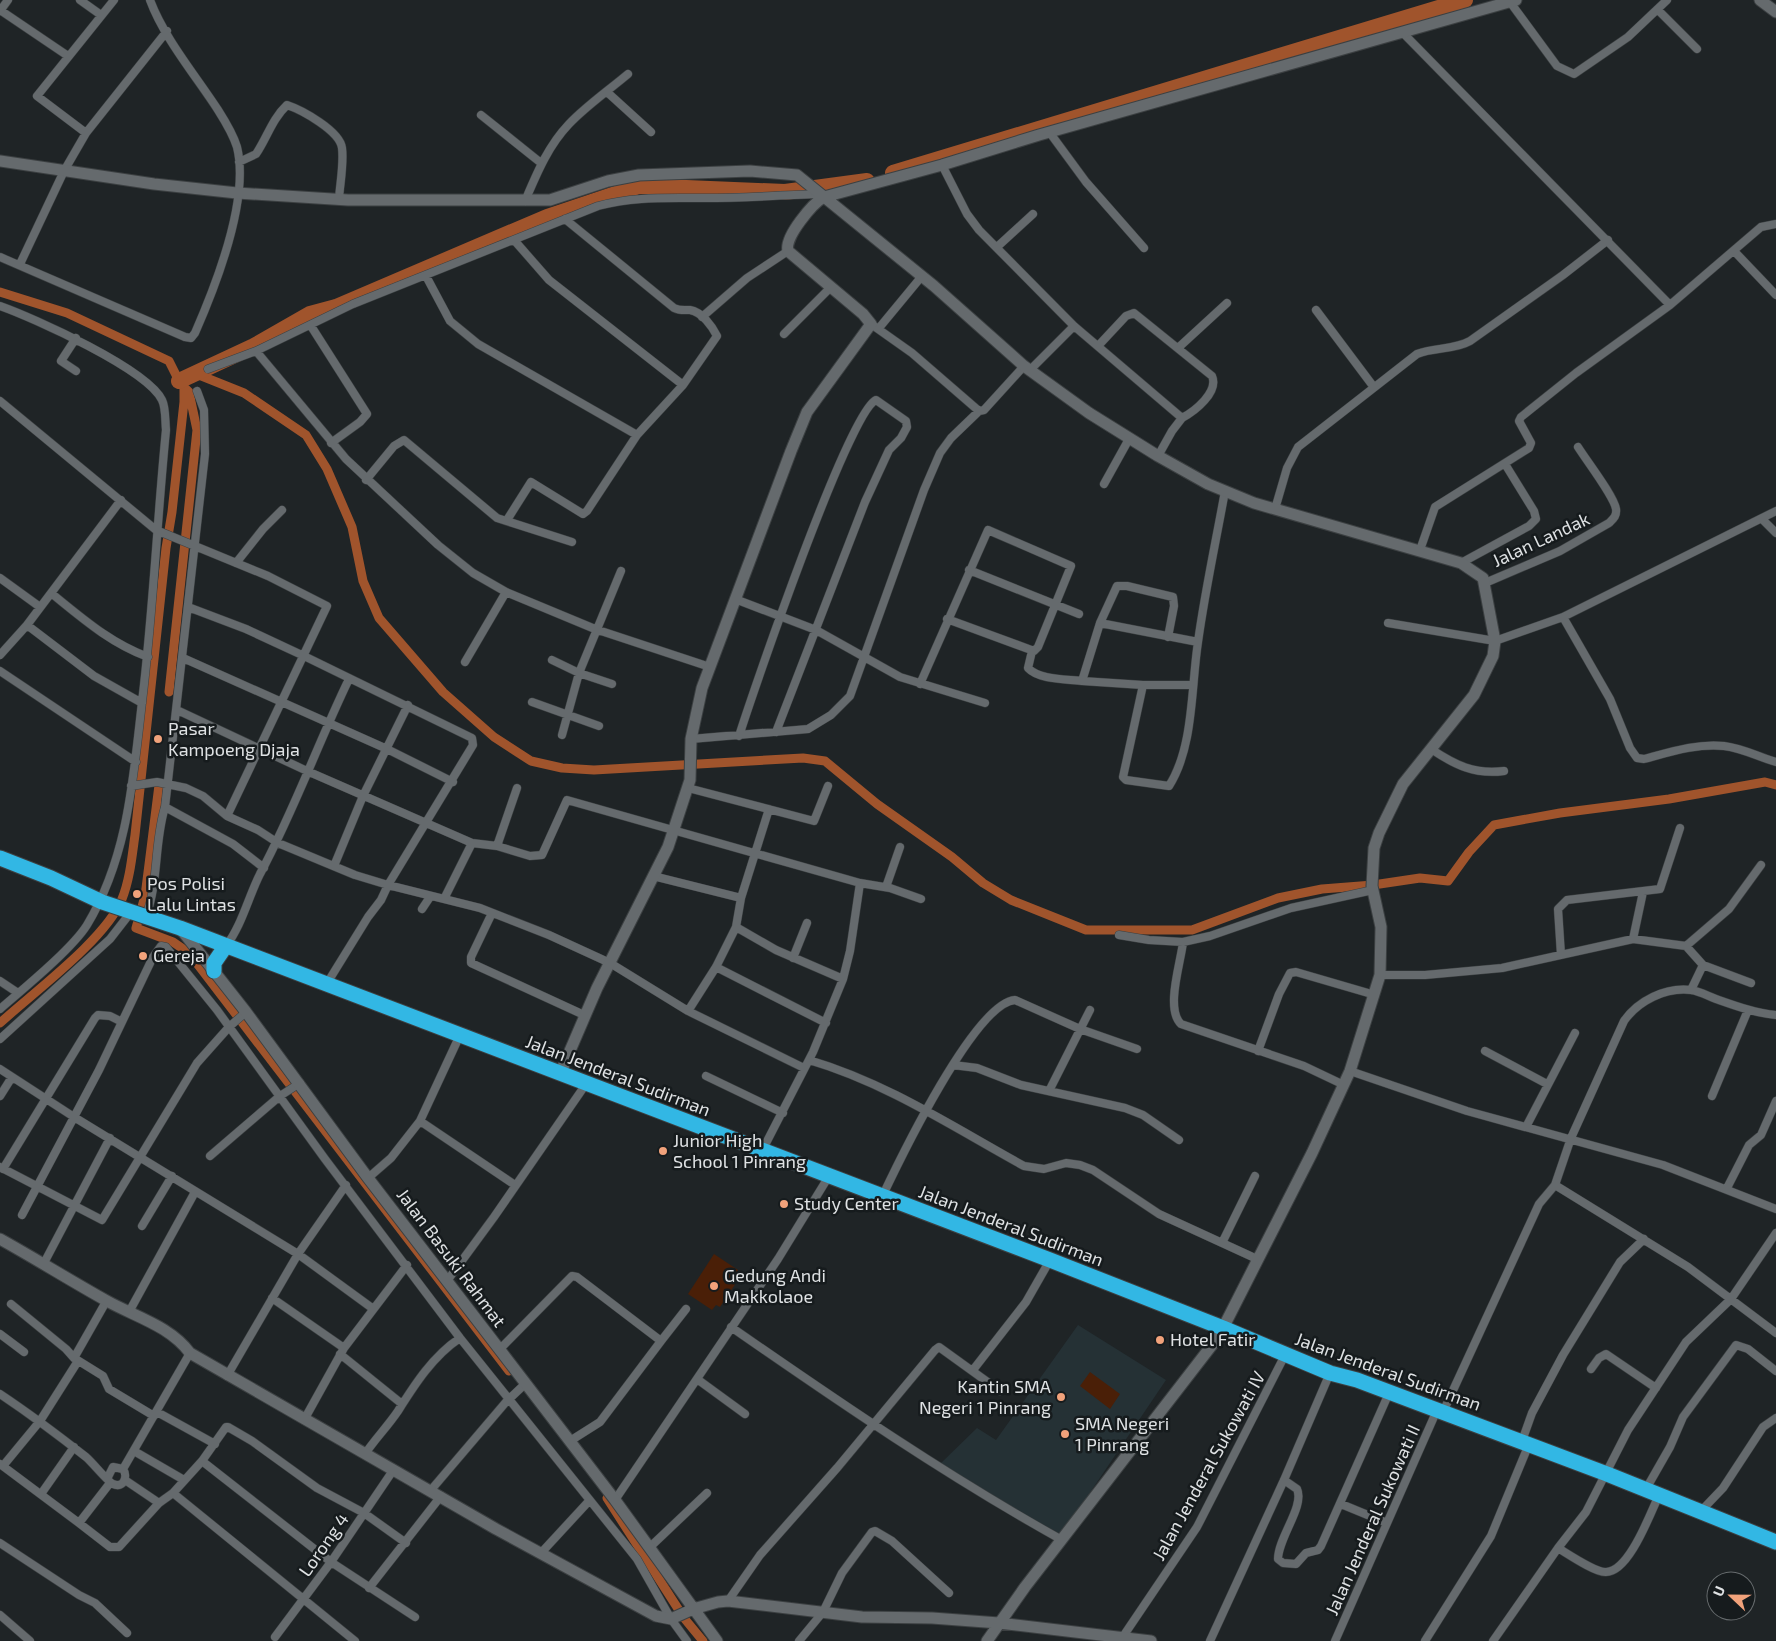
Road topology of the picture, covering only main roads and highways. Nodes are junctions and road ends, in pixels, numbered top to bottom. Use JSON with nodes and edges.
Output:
{"nodes":[{"id":1,"x":0,"y":858,"type":"edge"},
{"id":2,"x":225,"y":947,"type":"junction"},
{"id":3,"x":214,"y":971,"type":"road end"},
{"id":4,"x":1776,"y":1542,"type":"edge"}],
"edges":[{"from":1,"to":2,"type":"highway","name":"Jalan Jenderal Sudirman"},
{"from":2,"to":3,"type":"highway"},
{"from":2,"to":4,"type":"highway","name":"Jalan Jenderal Sudirman"}]}
